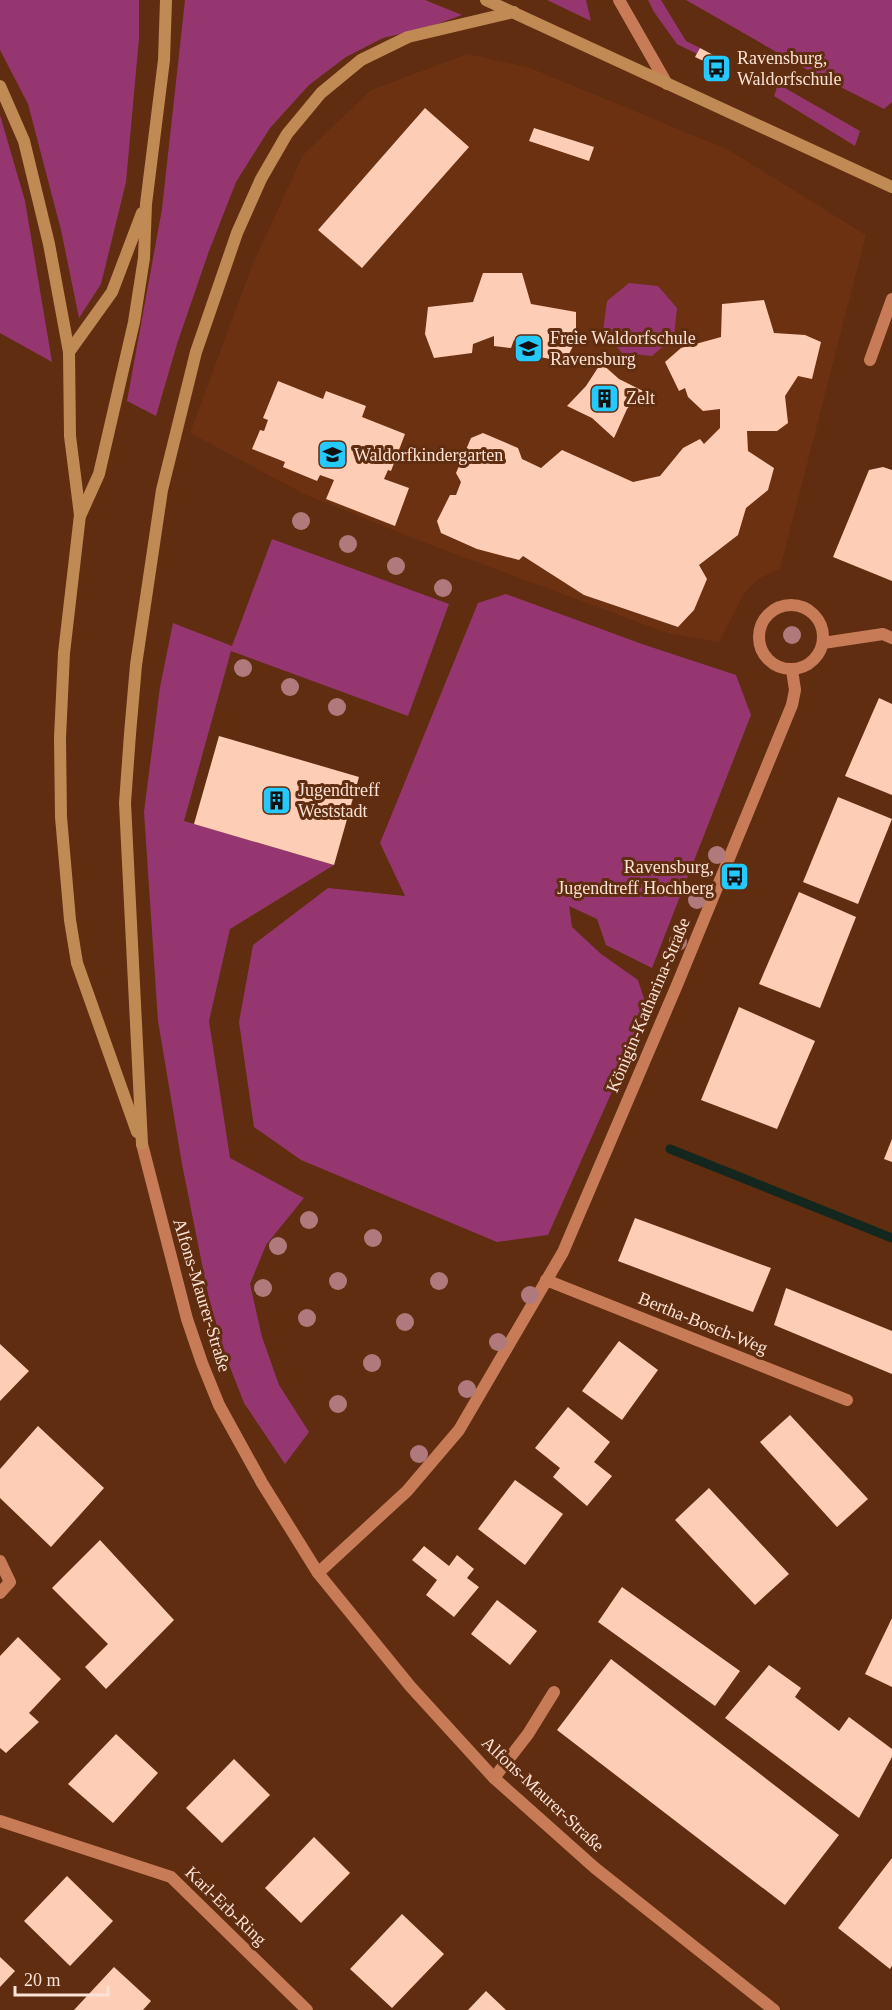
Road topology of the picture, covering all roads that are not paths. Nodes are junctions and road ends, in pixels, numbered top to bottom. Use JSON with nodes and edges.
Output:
{"nodes":[{"id":1,"x":166,"y":0,"type":"edge"},
{"id":2,"x":486,"y":0,"type":"edge"},
{"id":3,"x":619,"y":0,"type":"edge"},
{"id":4,"x":514,"y":12,"type":"junction"},
{"id":5,"x":667,"y":84,"type":"junction"},
{"id":6,"x":0,"y":86,"type":"edge"},
{"id":7,"x":892,"y":187,"type":"edge"},
{"id":8,"x":146,"y":204,"type":"junction"},
{"id":9,"x":892,"y":299,"type":"edge"},
{"id":10,"x":69,"y":352,"type":"junction"},
{"id":11,"x":870,"y":360,"type":"dead end"},
{"id":12,"x":80,"y":515,"type":"junction"},
{"id":13,"x":892,"y":638,"type":"edge"},
{"id":14,"x":823,"y":643,"type":"junction"},
{"id":15,"x":792,"y":670,"type":"junction"},
{"id":16,"x":142,"y":1144,"type":"junction"},
{"id":17,"x":546,"y":1280,"type":"junction"},
{"id":18,"x":847,"y":1400,"type":"dead end"},
{"id":19,"x":0,"y":1562,"type":"edge"},
{"id":20,"x":318,"y":1573,"type":"junction"},
{"id":21,"x":0,"y":1593,"type":"edge"},
{"id":22,"x":554,"y":1692,"type":"dead end"},
{"id":23,"x":494,"y":1778,"type":"junction"},
{"id":24,"x":0,"y":1821,"type":"edge"},
{"id":25,"x":307,"y":2010,"type":"edge"},
{"id":26,"x":774,"y":2010,"type":"edge"}],
"edges":[{"from":1,"to":8,"type":"street"},
{"from":2,"to":4,"type":"street"},
{"from":3,"to":5,"type":"street"},
{"from":4,"to":5,"type":"street"},
{"from":4,"to":16,"type":"street"},
{"from":5,"to":7,"type":"street"},
{"from":6,"to":10,"type":"street"},
{"from":8,"to":10,"type":"street"},
{"from":8,"to":12,"type":"street"},
{"from":9,"to":11,"type":"street"},
{"from":10,"to":12,"type":"street"},
{"from":12,"to":16,"type":"street"},
{"from":13,"to":14,"type":"street"},
{"from":14,"to":15,"type":"street"},
{"from":14,"to":15,"type":"street"},
{"from":15,"to":17,"type":"street","name":"Königin-Katharina-Straße"},
{"from":16,"to":20,"type":"street","name":"Alfons-Maurer-Straße"},
{"from":17,"to":18,"type":"street","name":"Bertha-Bosch-Weg"},
{"from":17,"to":20,"type":"street"},
{"from":19,"to":21,"type":"street"},
{"from":20,"to":23,"type":"street","name":"Alfons-Maurer-Straße"},
{"from":22,"to":23,"type":"street"},
{"from":23,"to":26,"type":"street","name":"Alfons-Maurer-Straße"},
{"from":24,"to":25,"type":"street","name":"Karl-Erb-Ring"}]}
